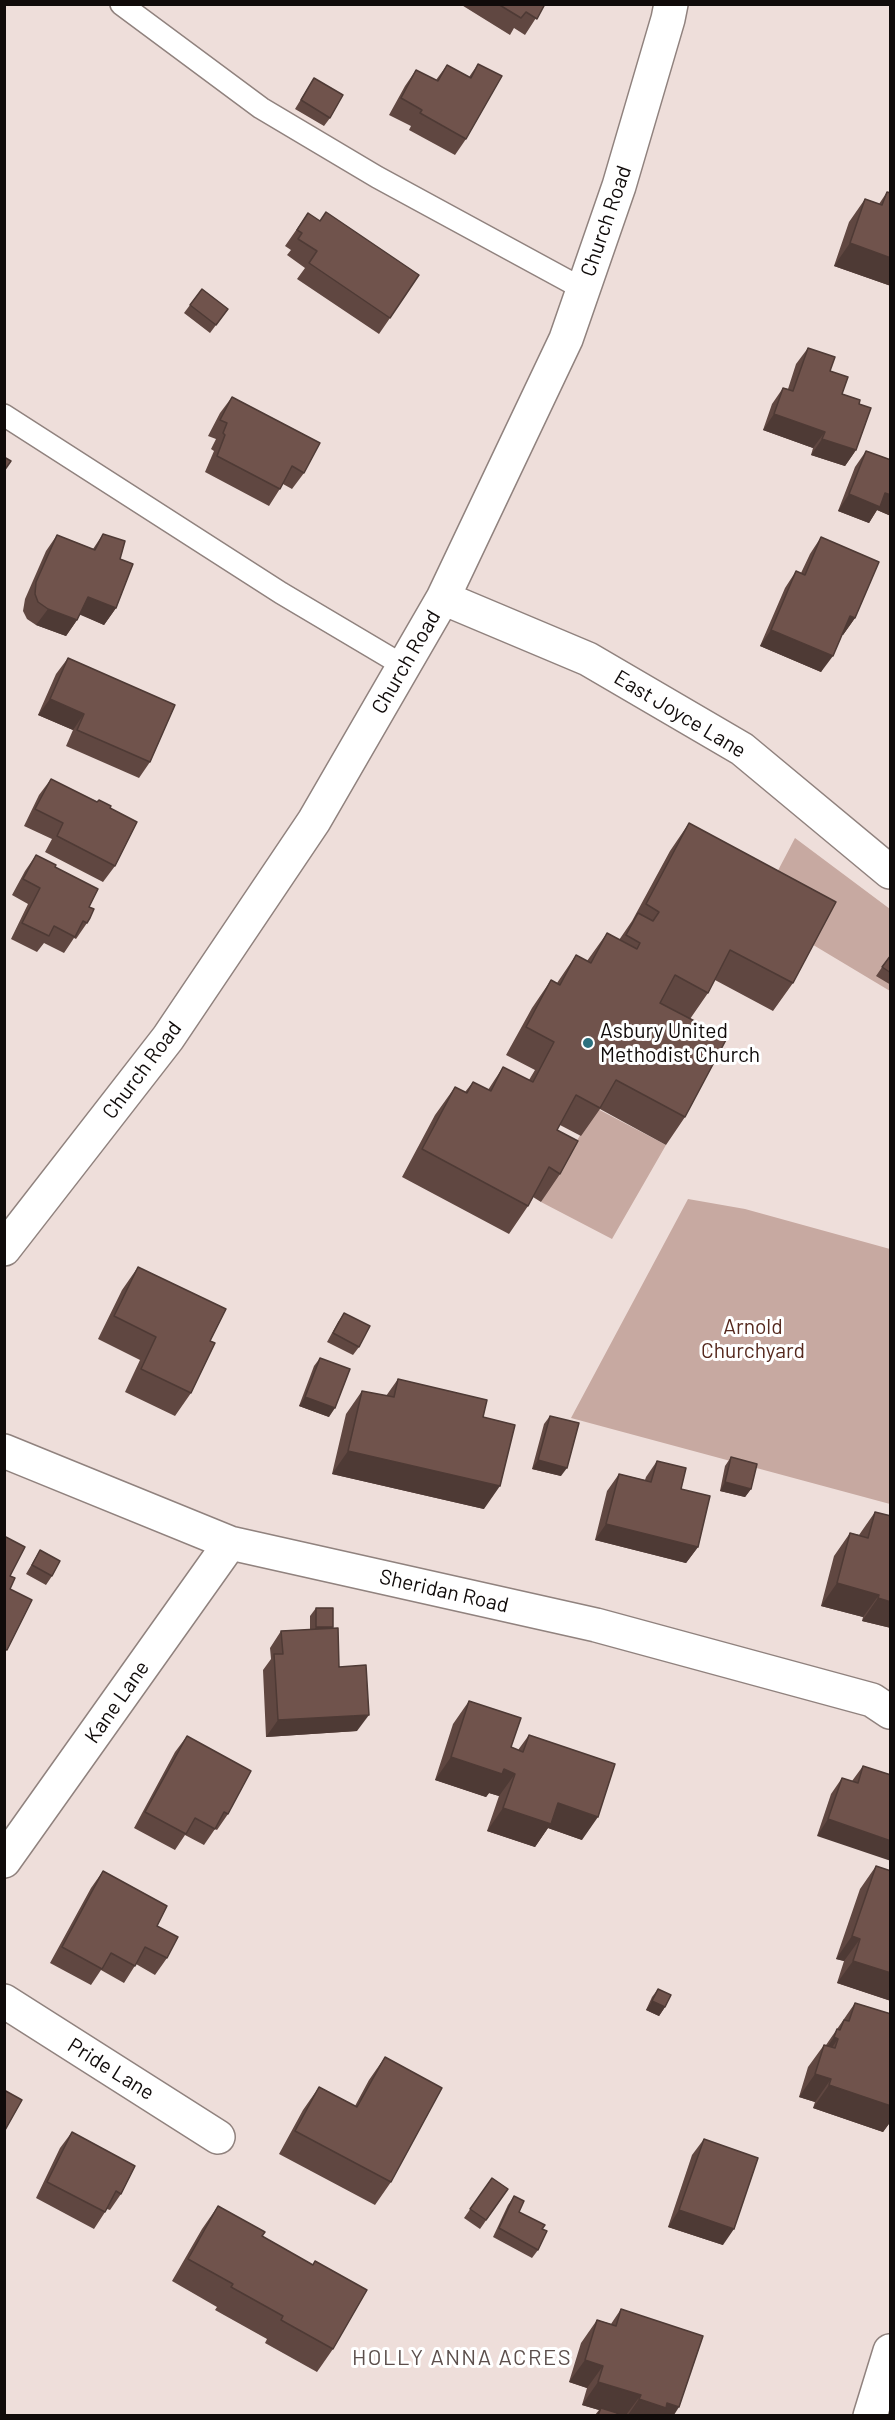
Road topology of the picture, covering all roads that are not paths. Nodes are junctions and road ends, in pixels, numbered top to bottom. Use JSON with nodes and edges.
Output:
{"nodes":[{"id":1,"x":121,"y":4,"type":"edge"},
{"id":2,"x":671,"y":4,"type":"edge"},
{"id":3,"x":583,"y":289,"type":"junction"},
{"id":4,"x":4,"y":415,"type":"edge"},
{"id":5,"x":443,"y":598,"type":"junction"},
{"id":6,"x":404,"y":666,"type":"junction"},
{"id":7,"x":891,"y":872,"type":"edge"},
{"id":8,"x":4,"y":1249,"type":"edge"},
{"id":9,"x":4,"y":1451,"type":"edge"},
{"id":10,"x":230,"y":1543,"type":"junction"},
{"id":11,"x":891,"y":1712,"type":"edge"},
{"id":12,"x":4,"y":1861,"type":"edge"},
{"id":13,"x":4,"y":2001,"type":"edge"},
{"id":14,"x":218,"y":2137,"type":"dead end"},
{"id":15,"x":891,"y":2351,"type":"edge"},
{"id":16,"x":870,"y":2415,"type":"edge"}],
"edges":[{"from":1,"to":3,"type":"lane"},
{"from":2,"to":3,"type":"street","name":"Church Road"},
{"from":3,"to":5,"type":"street","name":"Church Road"},
{"from":4,"to":6,"type":"lane"},
{"from":5,"to":6,"type":"street","name":"Church Road"},
{"from":5,"to":7,"type":"street","name":"East Joyce Lane"},
{"from":6,"to":8,"type":"street","name":"Church Road"},
{"from":9,"to":10,"type":"street","name":"Sheridan Road"},
{"from":10,"to":11,"type":"street","name":"Sheridan Road"},
{"from":10,"to":12,"type":"street","name":"Kane Lane"},
{"from":13,"to":14,"type":"street","name":"Pride Lane"},
{"from":15,"to":16,"type":"street"}]}
